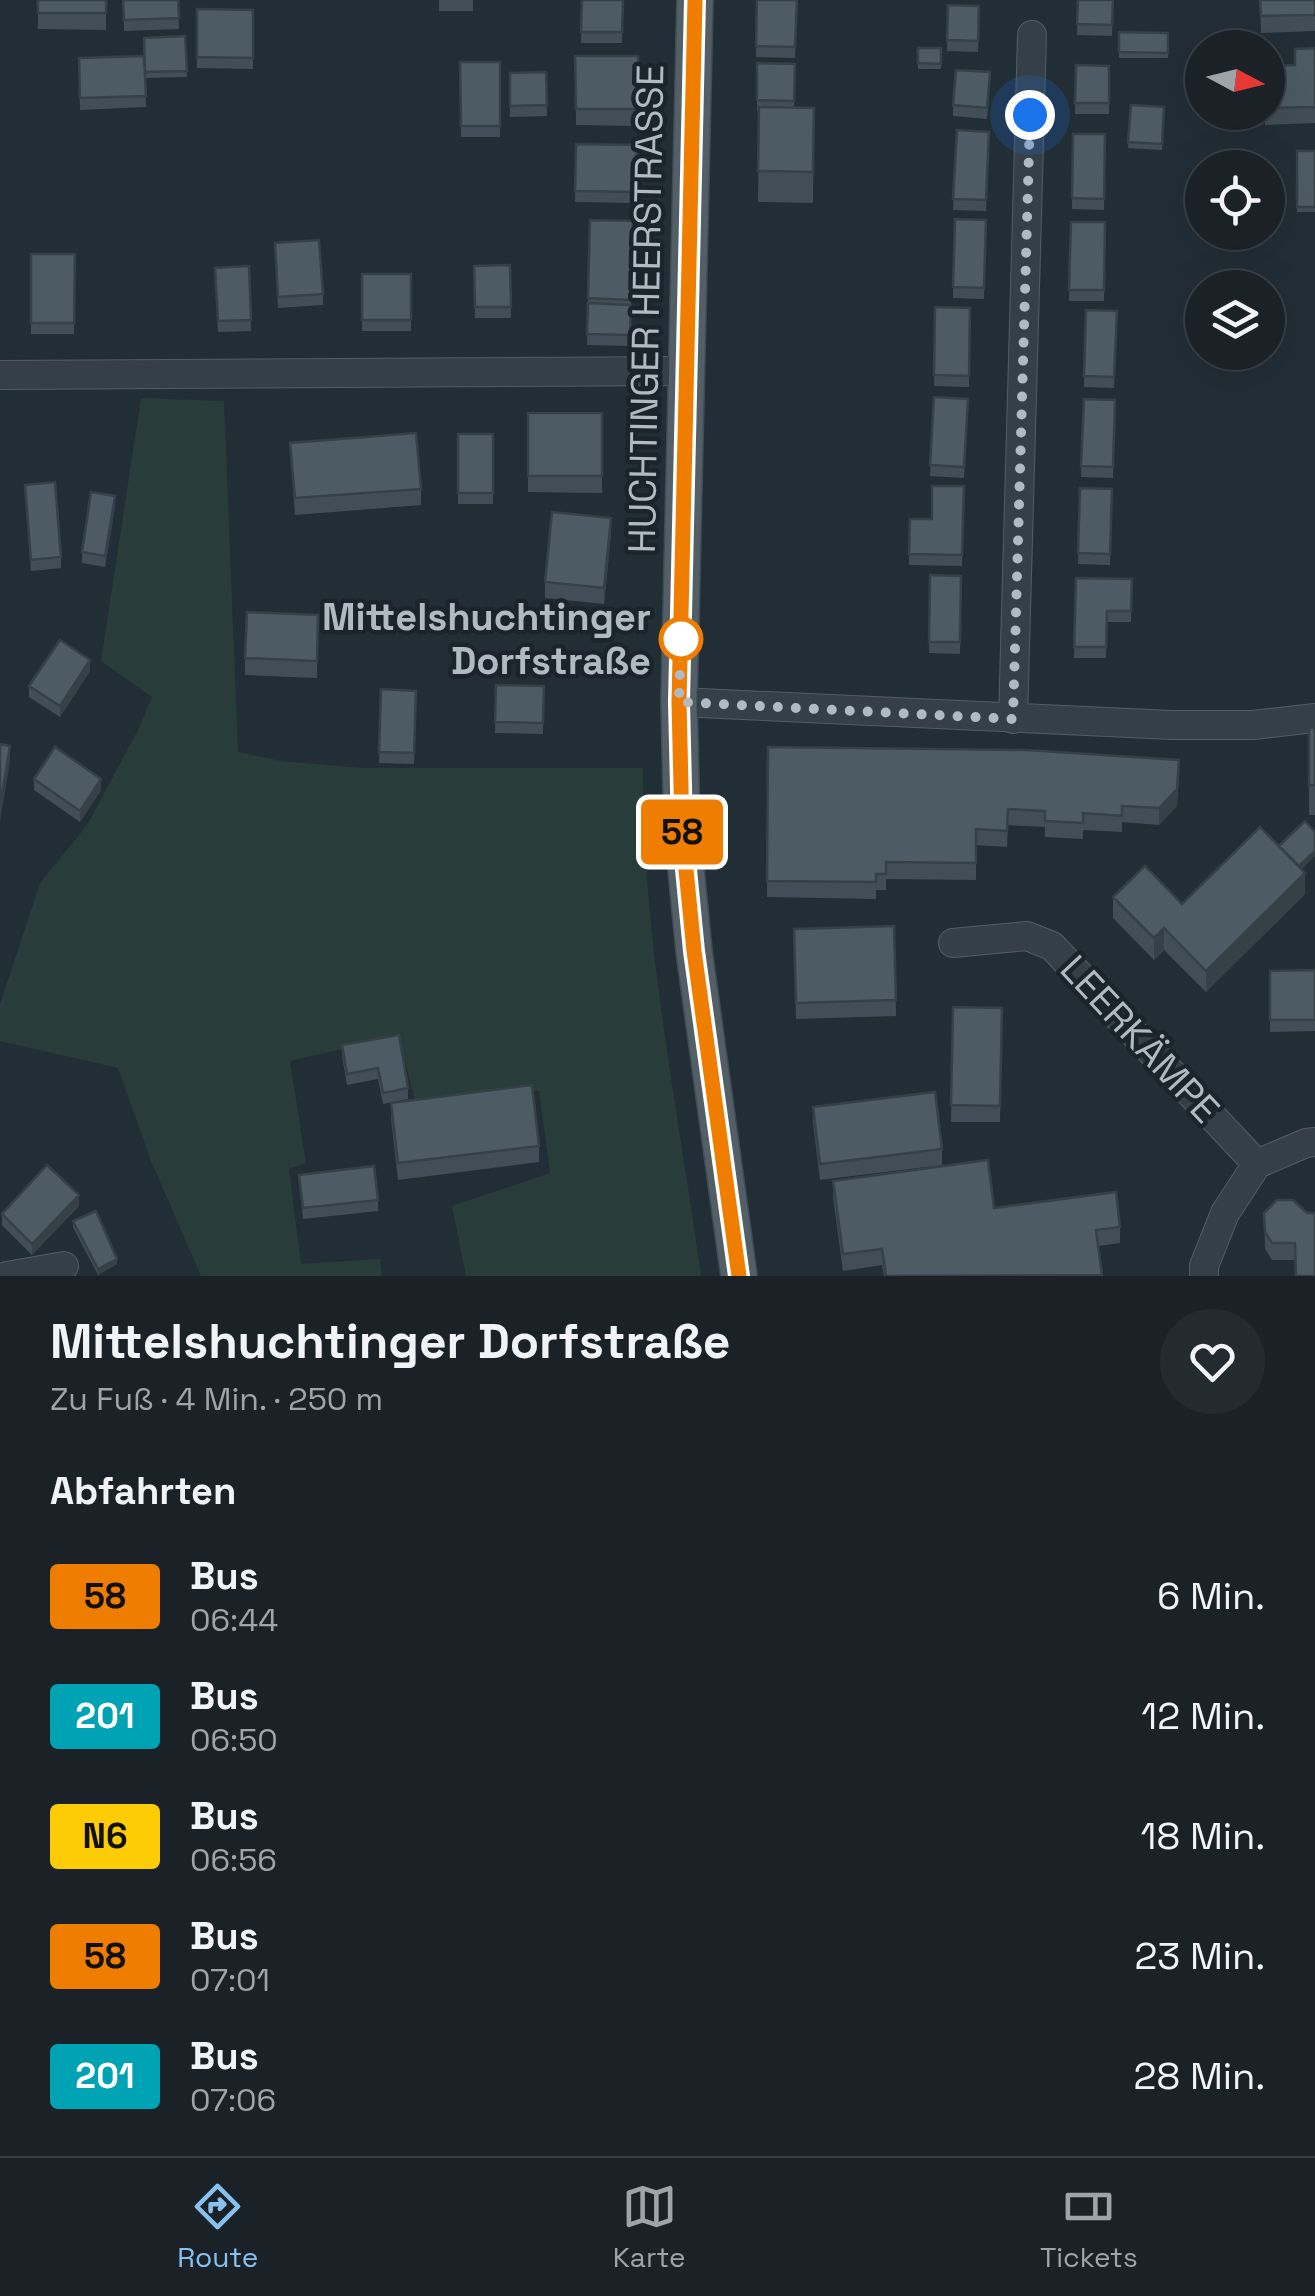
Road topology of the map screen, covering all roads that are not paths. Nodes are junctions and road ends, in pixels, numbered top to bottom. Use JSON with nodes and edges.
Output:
{"nodes":[{"id":1,"x":695,"y":0,"type":"edge"},
{"id":2,"x":1032,"y":36,"type":"dead end"},
{"id":3,"x":686,"y":372,"type":"junction"},
{"id":4,"x":0,"y":375,"type":"edge"},
{"id":5,"x":679,"y":702,"type":"junction"},
{"id":6,"x":1315,"y":718,"type":"edge"},
{"id":7,"x":1013,"y":719,"type":"junction"},
{"id":8,"x":952,"y":943,"type":"dead end"},
{"id":9,"x":1315,"y":1142,"type":"edge"},
{"id":10,"x":1257,"y":1164,"type":"junction"},
{"id":11,"x":64,"y":1266,"type":"dead end"},
{"id":12,"x":7,"y":1276,"type":"edge"},
{"id":13,"x":739,"y":1276,"type":"edge"},
{"id":14,"x":1204,"y":1276,"type":"edge"}],
"edges":[{"from":1,"to":3,"type":"main road","name":"HUCHTINGER HEERSTRASSE"},
{"from":2,"to":7,"type":"street"},
{"from":3,"to":4,"type":"street"},
{"from":3,"to":5,"type":"main road","name":"HUCHTINGER HEERSTRASSE"},
{"from":5,"to":7,"type":"street"},
{"from":5,"to":13,"type":"main road","name":"HUCHTINGER HEERSTRASSE"},
{"from":6,"to":7,"type":"street"},
{"from":8,"to":10,"type":"street","name":"LEERKÄMPE"},
{"from":9,"to":10,"type":"street"},
{"from":10,"to":14,"type":"street"},
{"from":11,"to":12,"type":"street"}]}
